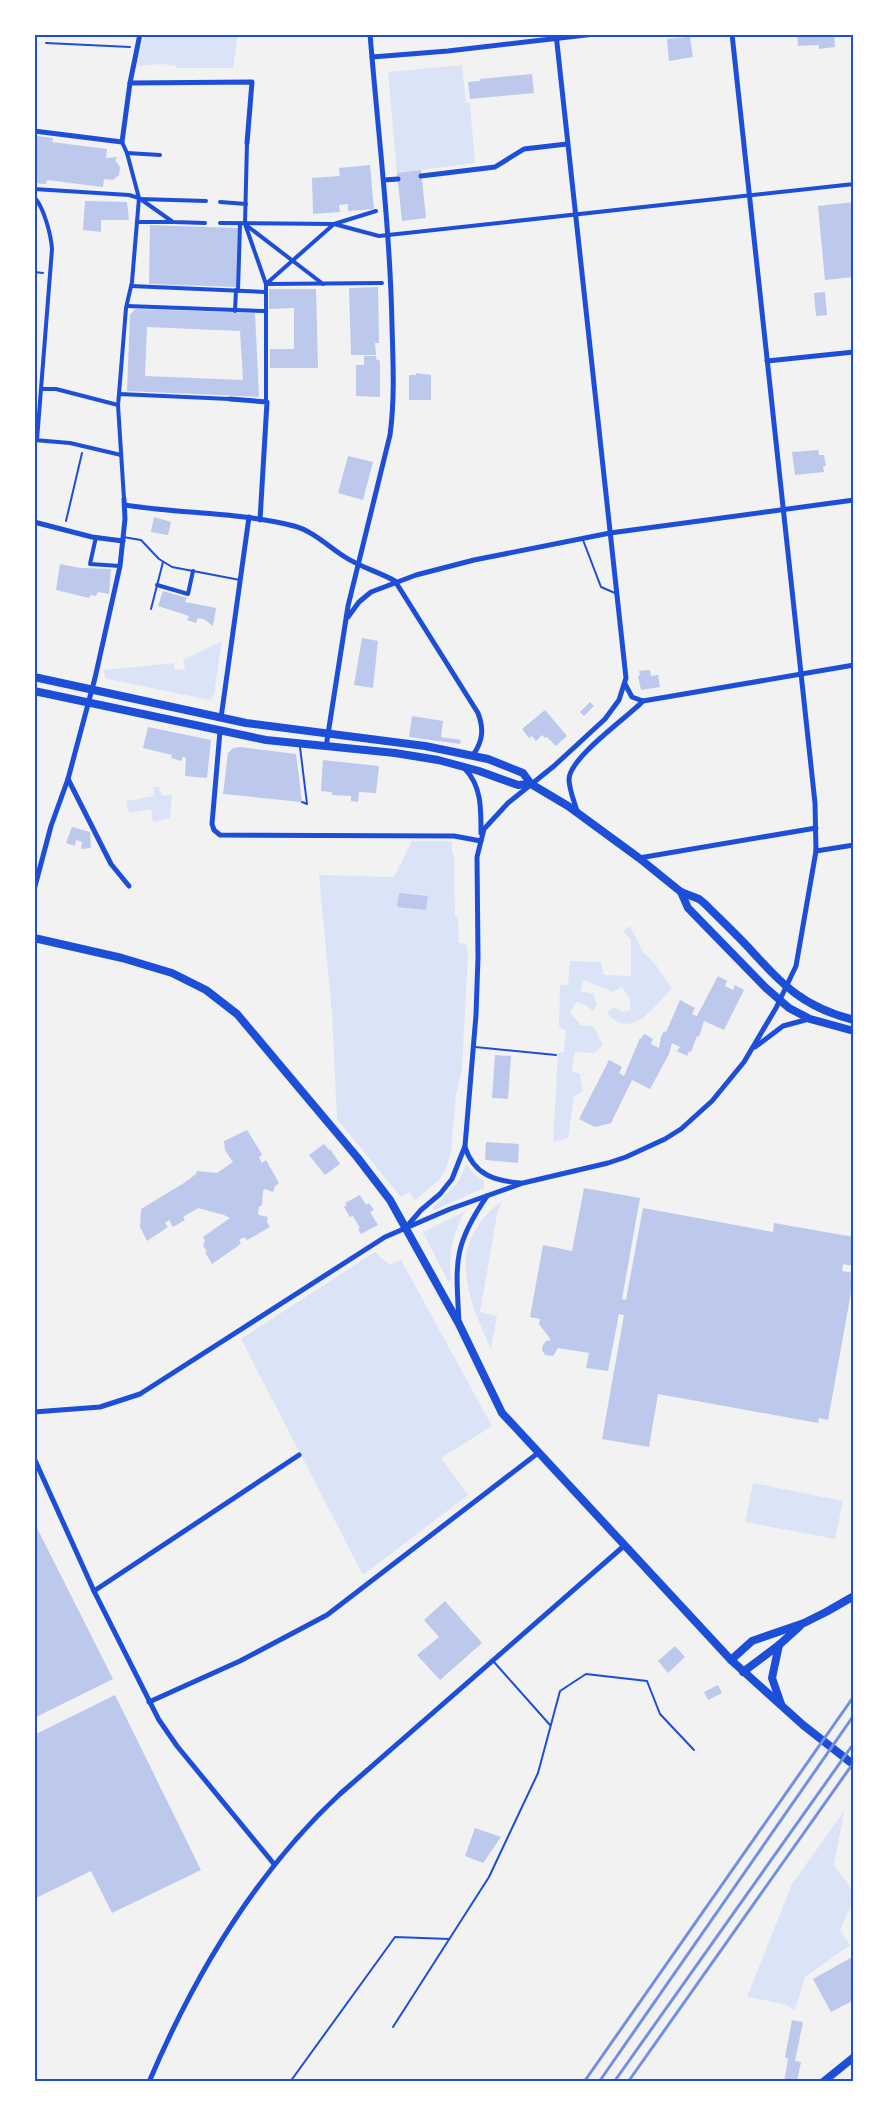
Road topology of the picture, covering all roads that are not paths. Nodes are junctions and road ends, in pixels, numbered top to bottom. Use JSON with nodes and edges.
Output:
{"nodes":[{"id":1,"x":140,"y":34,"type":"edge"},
{"id":2,"x":370,"y":34,"type":"edge"},
{"id":3,"x":595,"y":34,"type":"edge"},
{"id":4,"x":732,"y":34,"type":"edge"},
{"id":5,"x":556,"y":36,"type":"edge"},
{"id":6,"x":372,"y":57,"type":"junction"},
{"id":7,"x":130,"y":83,"type":"junction"},
{"id":8,"x":34,"y":130,"type":"edge"},
{"id":9,"x":122,"y":142,"type":"junction"},
{"id":10,"x":247,"y":143,"type":"joint"},
{"id":11,"x":567,"y":144,"type":"junction"},
{"id":12,"x":127,"y":153,"type":"junction"},
{"id":13,"x":160,"y":155,"type":"dead end"},
{"id":14,"x":421,"y":176,"type":"dead end"},
{"id":15,"x":398,"y":178,"type":"dead end"},
{"id":16,"x":384,"y":180,"type":"junction"},
{"id":17,"x":854,"y":184,"type":"edge"},
{"id":18,"x":34,"y":189,"type":"edge"},
{"id":19,"x":749,"y":194,"type":"junction"},
{"id":20,"x":34,"y":197,"type":"edge"},
{"id":21,"x":139,"y":198,"type":"junction"},
{"id":22,"x":206,"y":201,"type":"dead end"},
{"id":23,"x":220,"y":202,"type":"dead end"},
{"id":24,"x":246,"y":204,"type":"junction"},
{"id":25,"x":376,"y":211,"type":"dead end"},
{"id":26,"x":575,"y":215,"type":"junction"},
{"id":27,"x":137,"y":222,"type":"junction"},
{"id":28,"x":173,"y":222,"type":"junction"},
{"id":29,"x":206,"y":223,"type":"dead end"},
{"id":30,"x":220,"y":224,"type":"dead end"},
{"id":31,"x":242,"y":224,"type":"junction"},
{"id":32,"x":334,"y":224,"type":"junction"},
{"id":33,"x":388,"y":236,"type":"junction"},
{"id":34,"x":292,"y":260,"type":"junction"},
{"id":35,"x":382,"y":283,"type":"dead end"},
{"id":36,"x":266,"y":284,"type":"junction"},
{"id":37,"x":323,"y":284,"type":"junction"},
{"id":38,"x":131,"y":286,"type":"junction"},
{"id":39,"x":237,"y":290,"type":"junction"},
{"id":40,"x":265,"y":292,"type":"junction"},
{"id":41,"x":127,"y":306,"type":"junction"},
{"id":42,"x":235,"y":311,"type":"junction"},
{"id":43,"x":264,"y":311,"type":"junction"},
{"id":44,"x":854,"y":352,"type":"edge"},
{"id":45,"x":767,"y":361,"type":"junction"},
{"id":46,"x":42,"y":389,"type":"junction"},
{"id":47,"x":119,"y":394,"type":"junction"},
{"id":48,"x":230,"y":399,"type":"joint"},
{"id":49,"x":267,"y":402,"type":"junction"},
{"id":50,"x":118,"y":405,"type":"junction"},
{"id":51,"x":36,"y":440,"type":"edge"},
{"id":52,"x":121,"y":455,"type":"junction"},
{"id":53,"x":854,"y":500,"type":"edge"},
{"id":54,"x":124,"y":502,"type":"junction"},
{"id":55,"x":784,"y":511,"type":"junction"},
{"id":56,"x":249,"y":517,"type":"junction"},
{"id":57,"x":260,"y":520,"type":"junction"},
{"id":58,"x":34,"y":522,"type":"edge"},
{"id":59,"x":610,"y":533,"type":"junction"},
{"id":60,"x":94,"y":537,"type":"junction"},
{"id":61,"x":123,"y":539,"type":"junction"},
{"id":62,"x":583,"y":540,"type":"junction"},
{"id":63,"x":163,"y":562,"type":"junction"},
{"id":64,"x":359,"y":564,"type":"junction"},
{"id":65,"x":120,"y":566,"type":"junction"},
{"id":66,"x":193,"y":572,"type":"junction"},
{"id":67,"x":240,"y":580,"type":"junction"},
{"id":68,"x":395,"y":581,"type":"junction"},
{"id":69,"x":157,"y":585,"type":"junction"},
{"id":70,"x":617,"y":594,"type":"junction"},
{"id":71,"x":151,"y":609,"type":"dead end"},
{"id":72,"x":347,"y":618,"type":"junction"},
{"id":73,"x":854,"y":665,"type":"edge"},
{"id":74,"x":802,"y":673,"type":"junction"},
{"id":75,"x":34,"y":677,"type":"edge"},
{"id":76,"x":625,"y":682,"type":"junction"},
{"id":77,"x":92,"y":690,"type":"junction"},
{"id":78,"x":34,"y":691,"type":"edge"},
{"id":79,"x":643,"y":701,"type":"junction"},
{"id":80,"x":88,"y":704,"type":"junction"},
{"id":81,"x":221,"y":718,"type":"junction"},
{"id":82,"x":220,"y":731,"type":"junction"},
{"id":83,"x":327,"y":734,"type":"junction"},
{"id":84,"x":300,"y":744,"type":"junction"},
{"id":85,"x":326,"y":747,"type":"junction"},
{"id":86,"x":473,"y":755,"type":"junction"},
{"id":87,"x":462,"y":766,"type":"junction"},
{"id":88,"x":68,"y":779,"type":"junction"},
{"id":89,"x":531,"y":784,"type":"junction"},
{"id":90,"x":302,"y":802,"type":"dead end"},
{"id":91,"x":578,"y":813,"type":"junction"},
{"id":92,"x":816,"y":828,"type":"junction"},
{"id":93,"x":480,"y":841,"type":"junction"},
{"id":94,"x":854,"y":845,"type":"edge"},
{"id":95,"x":816,"y":851,"type":"junction"},
{"id":96,"x":639,"y":858,"type":"junction"},
{"id":97,"x":129,"y":886,"type":"dead end"},
{"id":98,"x":34,"y":890,"type":"edge"},
{"id":99,"x":681,"y":892,"type":"junction"},
{"id":100,"x":34,"y":938,"type":"edge"},
{"id":101,"x":787,"y":988,"type":"junction"},
{"id":102,"x":780,"y":1000,"type":"junction"},
{"id":103,"x":810,"y":1019,"type":"junction"},
{"id":104,"x":854,"y":1020,"type":"edge"},
{"id":105,"x":854,"y":1031,"type":"edge"},
{"id":106,"x":474,"y":1047,"type":"junction"},
{"id":107,"x":751,"y":1050,"type":"junction"},
{"id":108,"x":556,"y":1055,"type":"dead end"},
{"id":109,"x":465,"y":1146,"type":"junction"},
{"id":110,"x":523,"y":1183,"type":"junction"},
{"id":111,"x":487,"y":1195,"type":"junction"},
{"id":112,"x":406,"y":1228,"type":"junction"},
{"id":113,"x":459,"y":1324,"type":"junction"},
{"id":114,"x":38,"y":1411,"type":"edge"},
{"id":115,"x":538,"y":1453,"type":"junction"},
{"id":116,"x":299,"y":1455,"type":"dead end"},
{"id":117,"x":34,"y":1458,"type":"edge"},
{"id":118,"x":625,"y":1545,"type":"junction"},
{"id":119,"x":94,"y":1591,"type":"junction"},
{"id":120,"x":854,"y":1596,"type":"edge"},
{"id":121,"x":804,"y":1623,"type":"junction"},
{"id":122,"x":779,"y":1645,"type":"junction"},
{"id":123,"x":730,"y":1660,"type":"junction"},
{"id":124,"x":493,"y":1661,"type":"junction"},
{"id":125,"x":742,"y":1672,"type":"junction"},
{"id":126,"x":149,"y":1702,"type":"junction"},
{"id":127,"x":781,"y":1706,"type":"junction"},
{"id":128,"x":550,"y":1725,"type":"junction"},
{"id":129,"x":694,"y":1750,"type":"dead end"},
{"id":130,"x":854,"y":1766,"type":"edge"},
{"id":131,"x":274,"y":1864,"type":"junction"},
{"id":132,"x":449,"y":1939,"type":"junction"},
{"id":133,"x":393,"y":2027,"type":"dead end"},
{"id":134,"x":854,"y":2057,"type":"edge"},
{"id":135,"x":148,"y":2082,"type":"edge"},
{"id":136,"x":290,"y":2082,"type":"edge"},
{"id":137,"x":824,"y":2082,"type":"edge"}],
"edges":[{"from":1,"to":7,"type":"street"},
{"from":2,"to":6,"type":"street"},
{"from":3,"to":5,"type":"street"},
{"from":4,"to":19,"type":"street"},
{"from":5,"to":6,"type":"street"},
{"from":5,"to":11,"type":"street"},
{"from":6,"to":16,"type":"street"},
{"from":7,"to":9,"type":"street"},
{"from":7,"to":10,"type":"street"},
{"from":8,"to":9,"type":"street"},
{"from":9,"to":12,"type":"street"},
{"from":10,"to":24,"type":"street"},
{"from":11,"to":14,"type":"street"},
{"from":11,"to":26,"type":"street"},
{"from":12,"to":13,"type":"street"},
{"from":12,"to":21,"type":"street"},
{"from":15,"to":16,"type":"street"},
{"from":16,"to":33,"type":"street"},
{"from":17,"to":19,"type":"street"},
{"from":18,"to":21,"type":"street"},
{"from":19,"to":26,"type":"street"},
{"from":19,"to":45,"type":"street"},
{"from":20,"to":46,"type":"street"},
{"from":21,"to":22,"type":"street"},
{"from":21,"to":27,"type":"street"},
{"from":21,"to":28,"type":"street"},
{"from":23,"to":24,"type":"street"},
{"from":24,"to":31,"type":"street"},
{"from":25,"to":32,"type":"street"},
{"from":26,"to":33,"type":"street"},
{"from":26,"to":59,"type":"street"},
{"from":27,"to":28,"type":"street"},
{"from":27,"to":38,"type":"street"},
{"from":28,"to":29,"type":"street"},
{"from":30,"to":31,"type":"street"},
{"from":31,"to":32,"type":"street"},
{"from":31,"to":34,"type":"street"},
{"from":31,"to":36,"type":"street"},
{"from":31,"to":39,"type":"street"},
{"from":32,"to":33,"type":"street"},
{"from":32,"to":34,"type":"street"},
{"from":33,"to":64,"type":"street"},
{"from":34,"to":36,"type":"street"},
{"from":34,"to":37,"type":"street"},
{"from":35,"to":37,"type":"street"},
{"from":36,"to":37,"type":"street"},
{"from":36,"to":40,"type":"street"},
{"from":38,"to":39,"type":"street"},
{"from":38,"to":41,"type":"street"},
{"from":39,"to":40,"type":"street"},
{"from":39,"to":42,"type":"street"},
{"from":40,"to":43,"type":"street"},
{"from":41,"to":42,"type":"street"},
{"from":41,"to":47,"type":"street"},
{"from":42,"to":43,"type":"street"},
{"from":43,"to":49,"type":"street"},
{"from":44,"to":45,"type":"street"},
{"from":45,"to":55,"type":"street"},
{"from":46,"to":50,"type":"street"},
{"from":46,"to":51,"type":"street"},
{"from":47,"to":48,"type":"street"},
{"from":47,"to":50,"type":"street"},
{"from":48,"to":49,"type":"street"},
{"from":49,"to":57,"type":"street"},
{"from":50,"to":52,"type":"street"},
{"from":51,"to":52,"type":"street"},
{"from":52,"to":54,"type":"street"},
{"from":53,"to":55,"type":"street"},
{"from":54,"to":56,"type":"street"},
{"from":54,"to":61,"type":"street"},
{"from":55,"to":59,"type":"street"},
{"from":55,"to":74,"type":"street"},
{"from":56,"to":57,"type":"street"},
{"from":56,"to":67,"type":"street"},
{"from":57,"to":64,"type":"street"},
{"from":58,"to":60,"type":"street"},
{"from":59,"to":62,"type":"street"},
{"from":59,"to":70,"type":"street"},
{"from":60,"to":61,"type":"street"},
{"from":60,"to":65,"type":"street"},
{"from":61,"to":63,"type":"lane"},
{"from":61,"to":65,"type":"street"},
{"from":62,"to":68,"type":"street"},
{"from":62,"to":70,"type":"lane"},
{"from":63,"to":66,"type":"lane"},
{"from":63,"to":69,"type":"lane"},
{"from":64,"to":68,"type":"street"},
{"from":64,"to":72,"type":"street"},
{"from":65,"to":77,"type":"street"},
{"from":66,"to":67,"type":"lane"},
{"from":66,"to":69,"type":"street"},
{"from":67,"to":81,"type":"street"},
{"from":68,"to":72,"type":"street"},
{"from":68,"to":86,"type":"street"},
{"from":69,"to":71,"type":"lane"},
{"from":70,"to":76,"type":"street"},
{"from":72,"to":83,"type":"street"},
{"from":73,"to":74,"type":"street"},
{"from":74,"to":79,"type":"street"},
{"from":74,"to":92,"type":"street"},
{"from":75,"to":77,"type":"main road"},
{"from":76,"to":79,"type":"street"},
{"from":76,"to":89,"type":"street"},
{"from":77,"to":80,"type":"street"},
{"from":77,"to":81,"type":"main road"},
{"from":78,"to":80,"type":"main road"},
{"from":79,"to":91,"type":"street"},
{"from":80,"to":82,"type":"main road"},
{"from":80,"to":88,"type":"street"},
{"from":81,"to":83,"type":"main road"},
{"from":82,"to":84,"type":"main road"},
{"from":82,"to":93,"type":"street"},
{"from":83,"to":85,"type":"street"},
{"from":83,"to":86,"type":"main road"},
{"from":84,"to":85,"type":"main road"},
{"from":84,"to":90,"type":"lane"},
{"from":85,"to":87,"type":"main road"},
{"from":86,"to":89,"type":"main road"},
{"from":87,"to":89,"type":"main road"},
{"from":87,"to":93,"type":"street"},
{"from":88,"to":97,"type":"street"},
{"from":88,"to":98,"type":"street"},
{"from":89,"to":91,"type":"main road"},
{"from":89,"to":93,"type":"street"},
{"from":91,"to":96,"type":"main road"},
{"from":92,"to":95,"type":"street"},
{"from":92,"to":96,"type":"street"},
{"from":93,"to":106,"type":"street"},
{"from":94,"to":95,"type":"street"},
{"from":95,"to":101,"type":"street"},
{"from":96,"to":99,"type":"main road"},
{"from":99,"to":101,"type":"main road"},
{"from":99,"to":102,"type":"main road"},
{"from":100,"to":112,"type":"main road"},
{"from":101,"to":102,"type":"street"},
{"from":101,"to":104,"type":"main road"},
{"from":102,"to":103,"type":"main road"},
{"from":102,"to":107,"type":"street"},
{"from":103,"to":105,"type":"main road"},
{"from":103,"to":107,"type":"street"},
{"from":106,"to":108,"type":"lane"},
{"from":106,"to":109,"type":"street"},
{"from":107,"to":110,"type":"street"},
{"from":109,"to":110,"type":"street"},
{"from":109,"to":112,"type":"street"},
{"from":110,"to":111,"type":"street"},
{"from":111,"to":112,"type":"street"},
{"from":111,"to":113,"type":"street"},
{"from":112,"to":113,"type":"main road"},
{"from":112,"to":114,"type":"street"},
{"from":113,"to":115,"type":"main road"},
{"from":115,"to":118,"type":"main road"},
{"from":115,"to":126,"type":"street"},
{"from":116,"to":119,"type":"street"},
{"from":117,"to":119,"type":"street"},
{"from":118,"to":123,"type":"main road"},
{"from":118,"to":124,"type":"street"},
{"from":119,"to":126,"type":"street"},
{"from":120,"to":121,"type":"main road"},
{"from":121,"to":122,"type":"main road"},
{"from":121,"to":123,"type":"main road"},
{"from":122,"to":125,"type":"main road"},
{"from":122,"to":127,"type":"main road"},
{"from":123,"to":125,"type":"main road"},
{"from":124,"to":128,"type":"lane"},
{"from":124,"to":131,"type":"street"},
{"from":125,"to":127,"type":"main road"},
{"from":126,"to":131,"type":"street"},
{"from":127,"to":130,"type":"main road"},
{"from":128,"to":129,"type":"lane"},
{"from":128,"to":132,"type":"lane"},
{"from":131,"to":135,"type":"street"},
{"from":132,"to":133,"type":"lane"},
{"from":132,"to":136,"type":"lane"},
{"from":134,"to":137,"type":"main road"}]}
